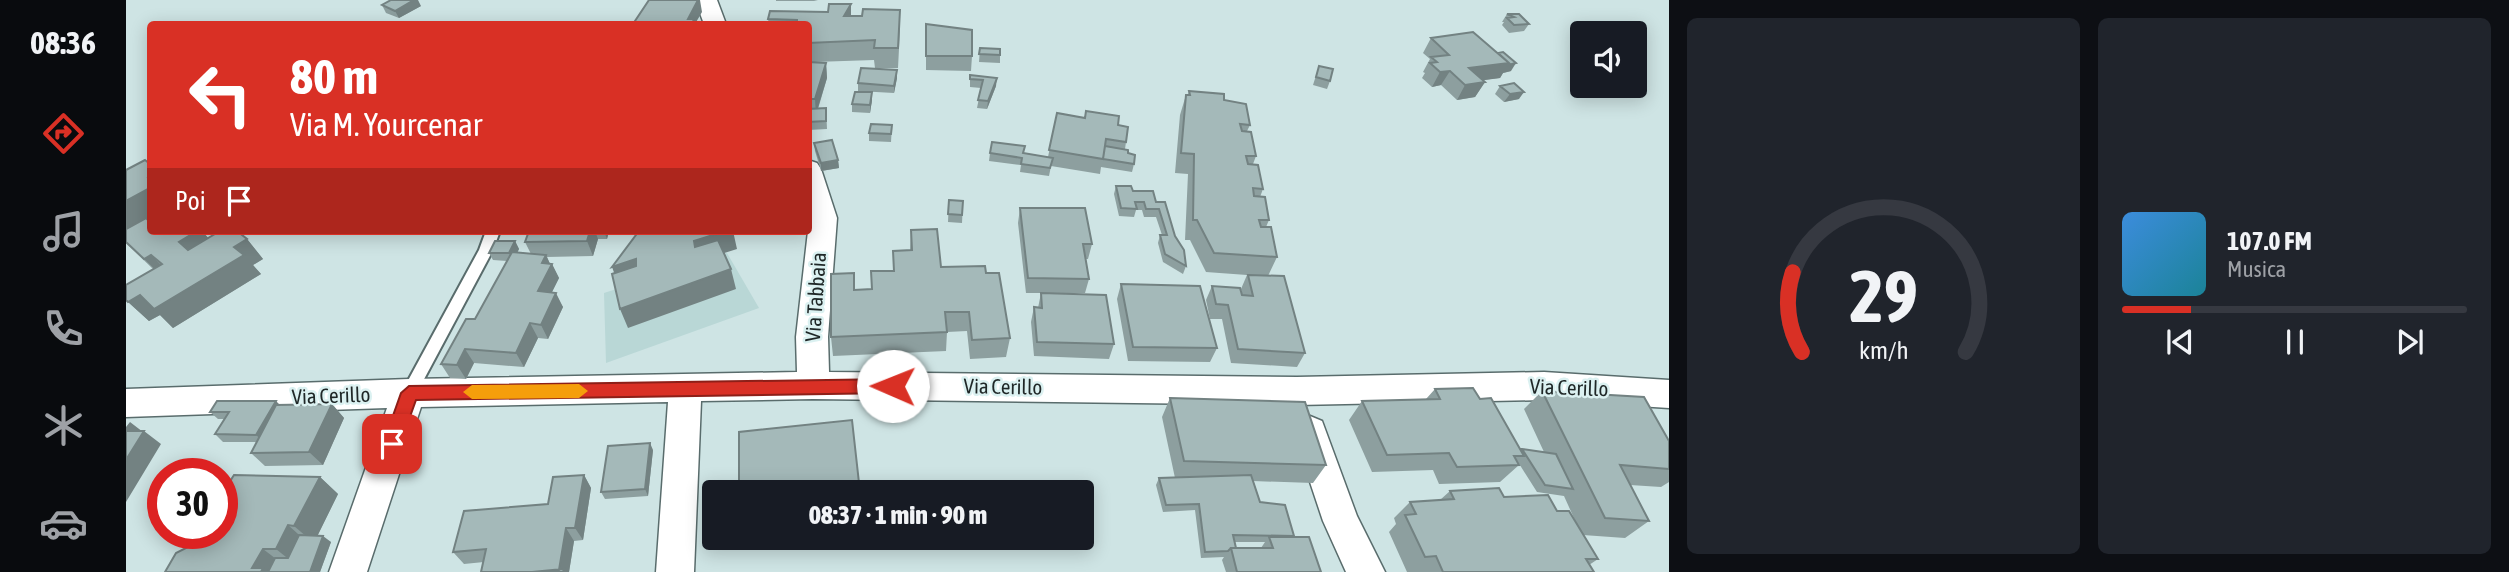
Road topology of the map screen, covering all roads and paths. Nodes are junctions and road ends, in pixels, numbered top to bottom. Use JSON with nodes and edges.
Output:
{"nodes":[{"id":1,"x":706,"y":0,"type":"edge"},
{"id":2,"x":714,"y":21,"type":"edge"},
{"id":3,"x":812,"y":182,"type":"edge"},
{"id":4,"x":492,"y":235,"type":"edge"},
{"id":5,"x":813,"y":385,"type":"junction"},
{"id":6,"x":685,"y":390,"type":"junction"},
{"id":7,"x":1297,"y":391,"type":"junction"},
{"id":8,"x":409,"y":393,"type":"junction"},
{"id":9,"x":1669,"y":394,"type":"edge"},
{"id":10,"x":126,"y":403,"type":"edge"},
{"id":11,"x":348,"y":572,"type":"edge"},
{"id":12,"x":675,"y":572,"type":"edge"},
{"id":13,"x":1366,"y":572,"type":"edge"}],
"edges":[{"from":1,"to":2,"type":"street"},
{"from":3,"to":5,"type":"street","name":"Via Tabbaia"},
{"from":4,"to":8,"type":"lane"},
{"from":5,"to":6,"type":"street","name":"Via Cerillo"},
{"from":5,"to":7,"type":"street","name":"Via Cerillo"},
{"from":6,"to":8,"type":"street","name":"Via Cerillo"},
{"from":6,"to":12,"type":"street"},
{"from":7,"to":9,"type":"street","name":"Via Cerillo"},
{"from":7,"to":13,"type":"street"},
{"from":8,"to":10,"type":"street","name":"Via Cerillo"},
{"from":8,"to":11,"type":"street"}]}
